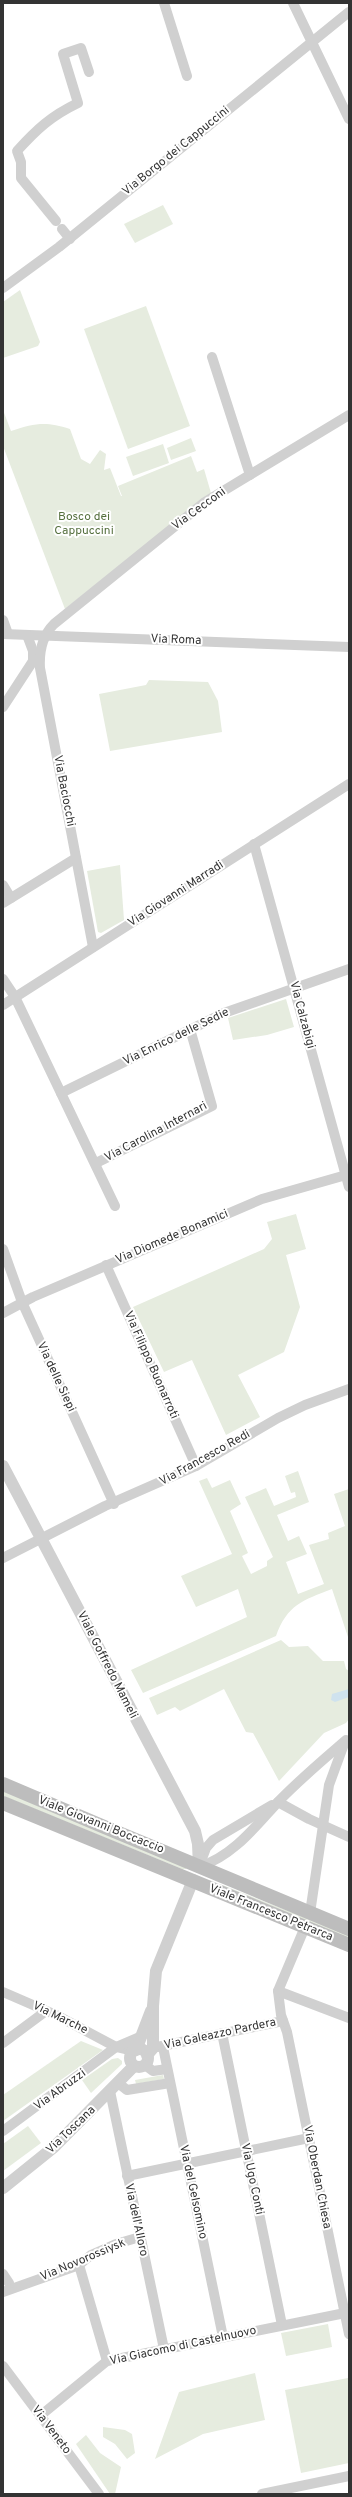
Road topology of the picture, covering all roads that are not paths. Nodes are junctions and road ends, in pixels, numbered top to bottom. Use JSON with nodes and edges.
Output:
{"nodes":[{"id":1,"x":164,"y":3,"type":"edge"},
{"id":2,"x":293,"y":3,"type":"edge"},
{"id":3,"x":349,"y":12,"type":"edge"},
{"id":4,"x":312,"y":41,"type":"junction"},
{"id":5,"x":89,"y":72,"type":"dead end"},
{"id":6,"x":187,"y":76,"type":"dead end"},
{"id":7,"x":349,"y":119,"type":"edge"},
{"id":8,"x":70,"y":239,"type":"junction"},
{"id":9,"x":3,"y":288,"type":"edge"},
{"id":10,"x":212,"y":357,"type":"dead end"},
{"id":11,"x":349,"y":415,"type":"edge"},
{"id":12,"x":250,"y":475,"type":"junction"},
{"id":13,"x":61,"y":619,"type":"junction"},
{"id":14,"x":3,"y":620,"type":"edge"},
{"id":15,"x":6,"y":634,"type":"edge"},
{"id":16,"x":27,"y":635,"type":"junction"},
{"id":17,"x":46,"y":636,"type":"junction"},
{"id":18,"x":70,"y":636,"type":"junction"},
{"id":19,"x":349,"y":647,"type":"edge"},
{"id":20,"x":40,"y":668,"type":"junction"},
{"id":21,"x":27,"y":670,"type":"junction"},
{"id":22,"x":3,"y":707,"type":"edge"},
{"id":23,"x":349,"y":784,"type":"edge"},
{"id":24,"x":254,"y":844,"type":"junction"},
{"id":25,"x":76,"y":858,"type":"junction"},
{"id":26,"x":3,"y":885,"type":"edge"},
{"id":27,"x":7,"y":900,"type":"edge"},
{"id":28,"x":93,"y":946,"type":"junction"},
{"id":29,"x":349,"y":969,"type":"edge"},
{"id":30,"x":3,"y":979,"type":"edge"},
{"id":31,"x":294,"y":988,"type":"junction"},
{"id":32,"x":14,"y":997,"type":"junction"},
{"id":33,"x":3,"y":1005,"type":"edge"},
{"id":34,"x":190,"y":1029,"type":"junction"},
{"id":35,"x":61,"y":1093,"type":"junction"},
{"id":36,"x":96,"y":1163,"type":"junction"},
{"id":37,"x":346,"y":1175,"type":"junction"},
{"id":38,"x":349,"y":1187,"type":"edge"},
{"id":39,"x":115,"y":1206,"type":"dead end"},
{"id":40,"x":3,"y":1249,"type":"edge"},
{"id":41,"x":106,"y":1265,"type":"junction"},
{"id":42,"x":22,"y":1302,"type":"junction"},
{"id":43,"x":3,"y":1313,"type":"edge"},
{"id":44,"x":349,"y":1389,"type":"edge"},
{"id":45,"x":3,"y":1466,"type":"edge"},
{"id":46,"x":196,"y":1466,"type":"junction"},
{"id":47,"x":114,"y":1504,"type":"junction"},
{"id":48,"x":41,"y":1538,"type":"junction"},
{"id":49,"x":3,"y":1558,"type":"edge"},
{"id":50,"x":347,"y":1738,"type":"edge"},
{"id":51,"x":3,"y":1784,"type":"edge"},
{"id":52,"x":278,"y":1802,"type":"junction"},
{"id":53,"x":3,"y":1803,"type":"edge"},
{"id":54,"x":322,"y":1825,"type":"junction"},
{"id":55,"x":349,"y":1837,"type":"edge"},
{"id":56,"x":199,"y":1867,"type":"junction"},
{"id":57,"x":193,"y":1880,"type":"junction"},
{"id":58,"x":310,"y":1913,"type":"junction"},
{"id":59,"x":305,"y":1927,"type":"junction"},
{"id":60,"x":349,"y":1929,"type":"edge"},
{"id":61,"x":349,"y":1945,"type":"edge"},
{"id":62,"x":278,"y":1991,"type":"junction"},
{"id":63,"x":3,"y":1992,"type":"edge"},
{"id":64,"x":153,"y":2006,"type":"junction"},
{"id":65,"x":46,"y":2011,"type":"junction"},
{"id":66,"x":349,"y":2018,"type":"edge"},
{"id":67,"x":283,"y":2021,"type":"junction"},
{"id":68,"x":222,"y":2034,"type":"junction"},
{"id":69,"x":142,"y":2036,"type":"junction"},
{"id":70,"x":3,"y":2043,"type":"edge"},
{"id":71,"x":116,"y":2047,"type":"junction"},
{"id":72,"x":134,"y":2051,"type":"junction"},
{"id":73,"x":148,"y":2056,"type":"junction"},
{"id":74,"x":167,"y":2069,"type":"junction"},
{"id":75,"x":170,"y":2083,"type":"junction"},
{"id":76,"x":114,"y":2087,"type":"junction"},
{"id":77,"x":3,"y":2132,"type":"edge"},
{"id":78,"x":309,"y":2138,"type":"junction"},
{"id":79,"x":246,"y":2151,"type":"junction"},
{"id":80,"x":188,"y":2163,"type":"junction"},
{"id":81,"x":127,"y":2176,"type":"junction"},
{"id":82,"x":3,"y":2188,"type":"edge"},
{"id":83,"x":140,"y":2237,"type":"junction"},
{"id":84,"x":79,"y":2265,"type":"junction"},
{"id":85,"x":3,"y":2274,"type":"edge"},
{"id":86,"x":9,"y":2283,"type":"dead end"},
{"id":87,"x":3,"y":2292,"type":"edge"},
{"id":88,"x":345,"y":2313,"type":"junction"},
{"id":89,"x":282,"y":2325,"type":"junction"},
{"id":90,"x":349,"y":2334,"type":"edge"},
{"id":91,"x":223,"y":2337,"type":"junction"},
{"id":92,"x":164,"y":2348,"type":"junction"},
{"id":93,"x":107,"y":2361,"type":"junction"},
{"id":94,"x":3,"y":2366,"type":"edge"},
{"id":95,"x":40,"y":2416,"type":"junction"},
{"id":96,"x":349,"y":2476,"type":"edge"},
{"id":97,"x":98,"y":2494,"type":"edge"},
{"id":98,"x":262,"y":2494,"type":"edge"}],
"edges":[{"from":1,"to":6,"type":"street"},
{"from":2,"to":4,"type":"street"},
{"from":3,"to":4,"type":"street","name":"Via Borgo dei Cappuccini"},
{"from":4,"to":7,"type":"street"},
{"from":4,"to":8,"type":"street","name":"Via Borgo dei Cappuccini"},
{"from":5,"to":8,"type":"street"},
{"from":8,"to":9,"type":"street","name":"Via Borgo dei Cappuccini"},
{"from":10,"to":12,"type":"street"},
{"from":11,"to":12,"type":"street","name":"Via Cecconi"},
{"from":12,"to":13,"type":"street","name":"Via Cecconi"},
{"from":13,"to":17,"type":"street","name":"Via Cecconi"},
{"from":13,"to":18,"type":"street"},
{"from":14,"to":15,"type":"street"},
{"from":15,"to":16,"type":"street","name":"Via Roma"},
{"from":16,"to":17,"type":"street","name":"Via Roma"},
{"from":16,"to":21,"type":"street"},
{"from":17,"to":18,"type":"street","name":"Via Roma"},
{"from":17,"to":20,"type":"street","name":"Via Baciocchi"},
{"from":18,"to":19,"type":"street","name":"Via Roma"},
{"from":20,"to":21,"type":"street"},
{"from":20,"to":25,"type":"street","name":"Via Baciocchi"},
{"from":21,"to":22,"type":"street"},
{"from":23,"to":24,"type":"street","name":"Via Giovanni Marradi"},
{"from":24,"to":28,"type":"street","name":"Via Giovanni Marradi"},
{"from":24,"to":31,"type":"street","name":"Via Calzabigi"},
{"from":25,"to":27,"type":"street"},
{"from":25,"to":28,"type":"street","name":"Via Baciocchi"},
{"from":26,"to":27,"type":"street"},
{"from":28,"to":32,"type":"street","name":"Via Giovanni Marradi"},
{"from":29,"to":31,"type":"street","name":"Via Enrico delle Sedie"},
{"from":30,"to":32,"type":"street"},
{"from":31,"to":34,"type":"street","name":"Via Enrico delle Sedie"},
{"from":31,"to":37,"type":"street","name":"Via Calzabigi"},
{"from":32,"to":33,"type":"street","name":"Via Giovanni Marradi"},
{"from":32,"to":35,"type":"street"},
{"from":34,"to":35,"type":"street","name":"Via Enrico delle Sedie"},
{"from":34,"to":36,"type":"street","name":"Via Carolina Internari"},
{"from":35,"to":36,"type":"street"},
{"from":36,"to":39,"type":"street"},
{"from":37,"to":38,"type":"street","name":"Via Calzabigi"},
{"from":37,"to":41,"type":"street","name":"Via Diomede Bonamici"},
{"from":40,"to":42,"type":"street","name":"Via delle Siepi"},
{"from":41,"to":42,"type":"street","name":"Via Diomede Bonamici"},
{"from":41,"to":46,"type":"street","name":"Via Filippo Buonarroti"},
{"from":42,"to":43,"type":"street","name":"Via Diomede Bonamici"},
{"from":42,"to":47,"type":"street","name":"Via delle Siepi"},
{"from":44,"to":46,"type":"street","name":"Via Francesco Redi"},
{"from":45,"to":48,"type":"street","name":"Viale Goffredo Mameli"},
{"from":46,"to":47,"type":"street","name":"Via Francesco Redi"},
{"from":47,"to":48,"type":"street","name":"Via Francesco Redi"},
{"from":48,"to":49,"type":"street","name":"Via Francesco Redi"},
{"from":48,"to":56,"type":"street","name":"Viale Goffredo Mameli"},
{"from":50,"to":52,"type":"street"},
{"from":50,"to":54,"type":"street"},
{"from":51,"to":56,"type":"main road","name":"Viale Giovanni Boccaccio"},
{"from":52,"to":54,"type":"street"},
{"from":52,"to":56,"type":"street"},
{"from":52,"to":56,"type":"street"},
{"from":53,"to":57,"type":"main road","name":"Viale Giovanni Boccaccio"},
{"from":54,"to":55,"type":"street"},
{"from":54,"to":58,"type":"street"},
{"from":56,"to":57,"type":"street"},
{"from":56,"to":58,"type":"main road","name":"Viale Francesco Petrarca"},
{"from":57,"to":59,"type":"main road","name":"Viale Francesco Petrarca"},
{"from":57,"to":64,"type":"street"},
{"from":58,"to":60,"type":"main road","name":"Viale Francesco Petrarca"},
{"from":59,"to":61,"type":"main road","name":"Viale Francesco Petrarca"},
{"from":59,"to":62,"type":"street"},
{"from":62,"to":66,"type":"street"},
{"from":62,"to":67,"type":"street","name":"Via Galeazzo Pardera"},
{"from":63,"to":65,"type":"street","name":"Via Marche"},
{"from":64,"to":69,"type":"street"},
{"from":64,"to":73,"type":"street"},
{"from":65,"to":70,"type":"street"},
{"from":65,"to":71,"type":"street","name":"Via Marche"},
{"from":67,"to":68,"type":"street","name":"Via Galeazzo Pardera"},
{"from":67,"to":78,"type":"street","name":"Via Oberdan Chiesa"},
{"from":68,"to":73,"type":"street","name":"Via Galeazzo Pardera"},
{"from":68,"to":79,"type":"street","name":"Via Ugo Conti"},
{"from":69,"to":71,"type":"street"},
{"from":69,"to":72,"type":"street"},
{"from":71,"to":72,"type":"street","name":"Via Marche"},
{"from":71,"to":77,"type":"street","name":"Via Abruzzi"},
{"from":72,"to":73,"type":"street"},
{"from":73,"to":74,"type":"street","name":"Via del Gelsomino"},
{"from":73,"to":74,"type":"street"},
{"from":73,"to":76,"type":"street","name":"Via Toscana"},
{"from":74,"to":75,"type":"street","name":"Via del Gelsomino"},
{"from":75,"to":76,"type":"street"},
{"from":75,"to":80,"type":"street","name":"Via del Gelsomino"},
{"from":76,"to":81,"type":"street","name":"Via dell'Alloro"},
{"from":76,"to":82,"type":"street","name":"Via Toscana"},
{"from":78,"to":79,"type":"street"},
{"from":78,"to":88,"type":"street","name":"Via Oberdan Chiesa"},
{"from":79,"to":80,"type":"street"},
{"from":79,"to":89,"type":"street","name":"Via Ugo Conti"},
{"from":80,"to":81,"type":"street"},
{"from":80,"to":91,"type":"street","name":"Via del Gelsomino"},
{"from":81,"to":83,"type":"street","name":"Via dell'Alloro"},
{"from":83,"to":84,"type":"street","name":"Via Novorossiysk"},
{"from":83,"to":92,"type":"street","name":"Via dell'Alloro"},
{"from":84,"to":87,"type":"street","name":"Via Novorossiysk"},
{"from":84,"to":93,"type":"street"},
{"from":85,"to":86,"type":"street"},
{"from":88,"to":89,"type":"street","name":"Via Giacomo di Castelnuovo"},
{"from":88,"to":90,"type":"street","name":"Via Oberdan Chiesa"},
{"from":89,"to":91,"type":"street","name":"Via Giacomo di Castelnuovo"},
{"from":91,"to":92,"type":"street","name":"Via Giacomo di Castelnuovo"},
{"from":92,"to":93,"type":"street","name":"Via Giacomo di Castelnuovo"},
{"from":93,"to":95,"type":"street","name":"Via Giacomo di Castelnuovo"},
{"from":94,"to":95,"type":"street","name":"Via Veneto"},
{"from":95,"to":97,"type":"street","name":"Via Veneto"},
{"from":96,"to":98,"type":"street"}]}
